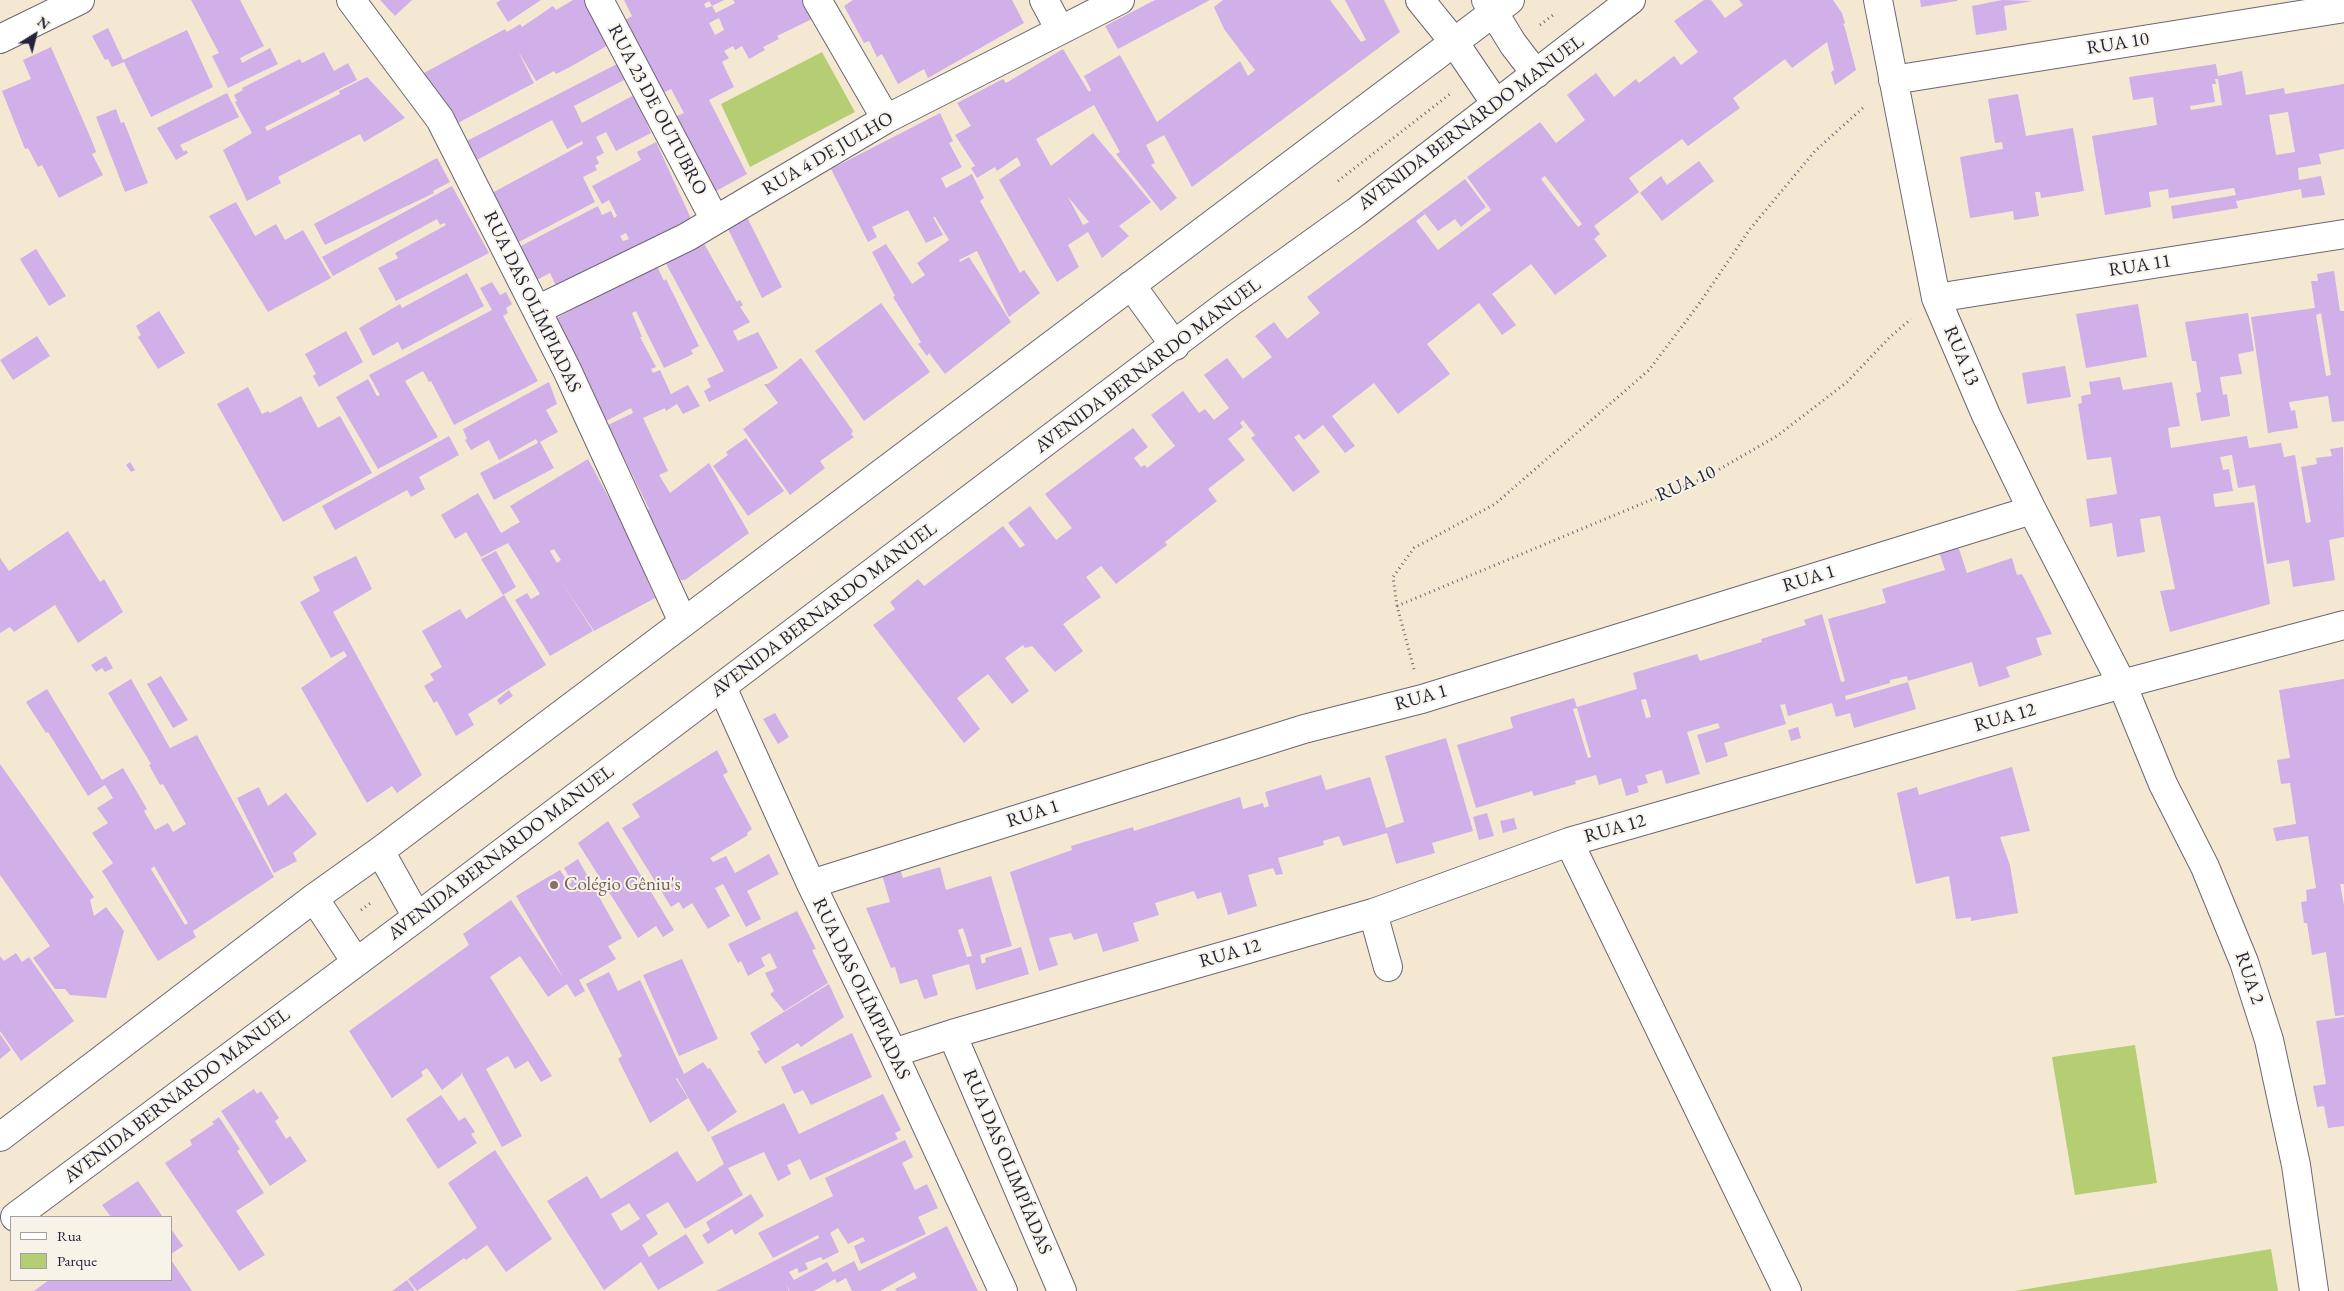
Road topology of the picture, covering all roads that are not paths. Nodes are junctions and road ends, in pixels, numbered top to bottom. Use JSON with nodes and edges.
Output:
{"nodes":[{"id":1,"x":80,"y":0,"type":"edge"},
{"id":2,"x":351,"y":0,"type":"edge"},
{"id":3,"x":599,"y":0,"type":"edge"},
{"id":4,"x":817,"y":0,"type":"edge"},
{"id":5,"x":1044,"y":0,"type":"edge"},
{"id":6,"x":1120,"y":0,"type":"edge"},
{"id":7,"x":1420,"y":0,"type":"edge"},
{"id":8,"x":1632,"y":0,"type":"edge"},
{"id":9,"x":1878,"y":0,"type":"edge"},
{"id":10,"x":1496,"y":4,"type":"edge"},
{"id":11,"x":2344,"y":8,"type":"edge"},
{"id":12,"x":1060,"y":30,"type":"junction"},
{"id":13,"x":0,"y":39,"type":"edge"},
{"id":14,"x":1454,"y":42,"type":"junction"},
{"id":15,"x":1536,"y":74,"type":"junction"},
{"id":16,"x":1893,"y":80,"type":"junction"},
{"id":17,"x":1496,"y":104,"type":"junction"},
{"id":18,"x":886,"y":119,"type":"junction"},
{"id":19,"x":715,"y":220,"type":"junction"},
{"id":20,"x":2344,"y":234,"type":"edge"},
{"id":21,"x":1131,"y":285,"type":"junction"},
{"id":22,"x":1936,"y":298,"type":"junction"},
{"id":23,"x":538,"y":310,"type":"junction"},
{"id":24,"x":1175,"y":346,"type":"junction"},
{"id":25,"x":2032,"y":510,"type":"junction"},
{"id":26,"x":683,"y":622,"type":"junction"},
{"id":27,"x":2344,"y":624,"type":"edge"},
{"id":28,"x":2122,"y":684,"type":"junction"},
{"id":29,"x":722,"y":687,"type":"junction"},
{"id":30,"x":1569,"y":842,"type":"junction"},
{"id":31,"x":380,"y":851,"type":"junction"},
{"id":32,"x":810,"y":884,"type":"junction"},
{"id":33,"x":314,"y":898,"type":"junction"},
{"id":34,"x":1373,"y":913,"type":"junction"},
{"id":35,"x":417,"y":917,"type":"junction"},
{"id":36,"x":356,"y":962,"type":"junction"},
{"id":37,"x":1388,"y":967,"type":"dead end"},
{"id":38,"x":952,"y":1034,"type":"junction"},
{"id":39,"x":893,"y":1053,"type":"junction"},
{"id":40,"x":0,"y":1137,"type":"edge"},
{"id":41,"x":16,"y":1216,"type":"edge"},
{"id":42,"x":1003,"y":1291,"type":"edge"},
{"id":43,"x":1062,"y":1291,"type":"edge"},
{"id":44,"x":1787,"y":1291,"type":"edge"},
{"id":45,"x":2314,"y":1291,"type":"edge"}],
"edges":[{"from":1,"to":13,"type":"street"},
{"from":2,"to":23,"type":"street","name":"RUA DAS OLÍMPIADAS"},
{"from":3,"to":19,"type":"street","name":"RUA 23 DE OUTUBRO"},
{"from":4,"to":18,"type":"street"},
{"from":5,"to":12,"type":"street"},
{"from":6,"to":12,"type":"street","name":"RUA 4 DE JULHO"},
{"from":7,"to":14,"type":"street"},
{"from":8,"to":15,"type":"street","name":"AVENIDA BERNARDO MANUEL"},
{"from":9,"to":16,"type":"street","name":"RUA 13"},
{"from":10,"to":14,"type":"street"},
{"from":10,"to":15,"type":"street"},
{"from":11,"to":16,"type":"street","name":"RUA 10"},
{"from":12,"to":18,"type":"street","name":"RUA 4 DE JULHO"},
{"from":14,"to":17,"type":"street"},
{"from":14,"to":21,"type":"street"},
{"from":15,"to":17,"type":"street","name":"AVENIDA BERNARDO MANUEL"},
{"from":16,"to":22,"type":"street","name":"RUA 13"},
{"from":17,"to":24,"type":"street","name":"AVENIDA BERNARDO MANUEL"},
{"from":18,"to":19,"type":"street","name":"RUA 4 DE JULHO"},
{"from":19,"to":23,"type":"street","name":"RUA 4 DE JULHO"},
{"from":20,"to":22,"type":"street","name":"RUA 11"},
{"from":21,"to":24,"type":"street"},
{"from":21,"to":26,"type":"street"},
{"from":22,"to":25,"type":"street","name":"RUA 13"},
{"from":23,"to":26,"type":"street","name":"RUA DAS OLÍMPIADAS"},
{"from":24,"to":29,"type":"street","name":"AVENIDA BERNARDO MANUEL"},
{"from":25,"to":28,"type":"street","name":"RUA 13"},
{"from":25,"to":32,"type":"street","name":"RUA 1"},
{"from":26,"to":31,"type":"street"},
{"from":27,"to":28,"type":"street","name":"RUA 12"},
{"from":28,"to":30,"type":"street","name":"RUA 12"},
{"from":28,"to":45,"type":"street","name":"RUA 2"},
{"from":29,"to":32,"type":"street","name":"RUA DAS OLÍMPIADAS"},
{"from":29,"to":35,"type":"street","name":"AVENIDA BERNARDO MANUEL"},
{"from":30,"to":34,"type":"street","name":"RUA 12"},
{"from":30,"to":44,"type":"street"},
{"from":31,"to":33,"type":"street"},
{"from":31,"to":35,"type":"street"},
{"from":32,"to":39,"type":"street","name":"RUA DAS OLÍMPIADAS"},
{"from":33,"to":36,"type":"street"},
{"from":33,"to":40,"type":"street"},
{"from":34,"to":37,"type":"street"},
{"from":34,"to":38,"type":"street","name":"RUA 12"},
{"from":35,"to":36,"type":"street","name":"AVENIDA BERNARDO MANUEL"},
{"from":36,"to":41,"type":"street","name":"AVENIDA BERNARDO MANUEL"},
{"from":38,"to":39,"type":"street","name":"RUA 12"},
{"from":38,"to":43,"type":"street","name":"RUA DAS OLIMPÍADAS"},
{"from":39,"to":42,"type":"street","name":"RUA DAS OLÍMPIADAS"}]}
